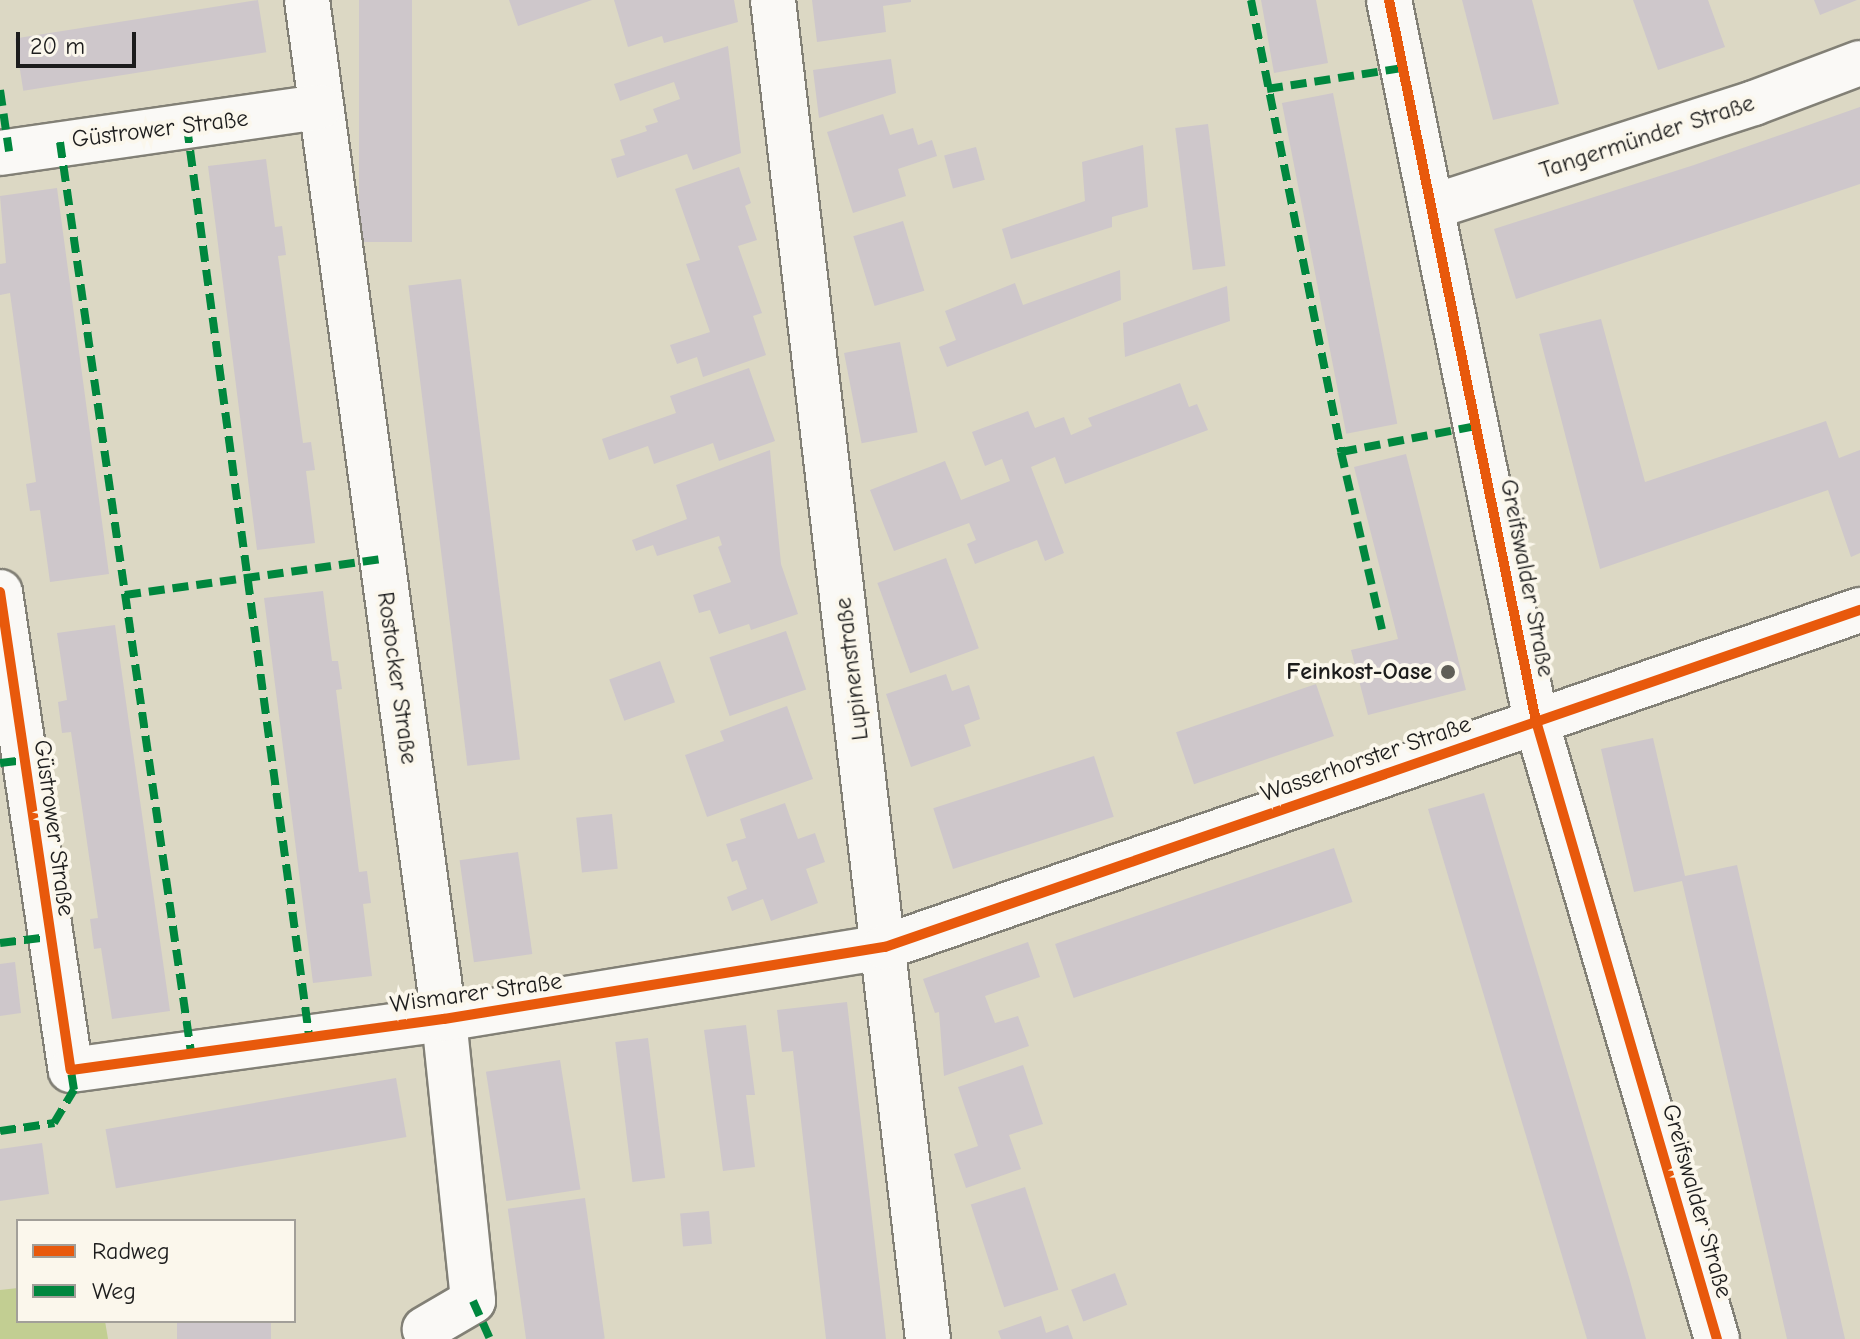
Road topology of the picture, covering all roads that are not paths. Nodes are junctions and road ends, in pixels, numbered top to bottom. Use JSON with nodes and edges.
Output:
{"nodes":[{"id":1,"x":307,"y":0,"type":"edge"},
{"id":2,"x":773,"y":0,"type":"edge"},
{"id":3,"x":1389,"y":0,"type":"edge"},
{"id":4,"x":1860,"y":63,"type":"edge"},
{"id":5,"x":320,"y":107,"type":"junction"},
{"id":6,"x":0,"y":153,"type":"edge"},
{"id":7,"x":1432,"y":207,"type":"junction"},
{"id":8,"x":0,"y":592,"type":"edge"},
{"id":9,"x":1860,"y":610,"type":"edge"},
{"id":10,"x":1536,"y":721,"type":"junction"},
{"id":11,"x":885,"y":947,"type":"junction"},
{"id":12,"x":444,"y":1019,"type":"junction"},
{"id":13,"x":71,"y":1070,"type":"joint"},
{"id":14,"x":425,"y":1329,"type":"dead end"},
{"id":15,"x":928,"y":1339,"type":"edge"},
{"id":16,"x":1717,"y":1339,"type":"edge"}],
"edges":[{"from":1,"to":5,"type":"street","name":"Rostocker Straße"},
{"from":2,"to":11,"type":"street","name":"Lupinenstraße"},
{"from":3,"to":7,"type":"street","name":"Greifswalder Straße"},
{"from":4,"to":7,"type":"street","name":"Tangermünder Straße"},
{"from":5,"to":6,"type":"street","name":"Güstrower Straße"},
{"from":5,"to":12,"type":"street","name":"Rostocker Straße"},
{"from":7,"to":10,"type":"street","name":"Greifswalder Straße"},
{"from":8,"to":13,"type":"street","name":"Güstrower Straße"},
{"from":9,"to":10,"type":"street","name":"Wasserhorster Straße"},
{"from":10,"to":11,"type":"street","name":"Wasserhorster Straße"},
{"from":10,"to":16,"type":"street","name":"Greifswalder Straße"},
{"from":11,"to":12,"type":"street","name":"Wismarer Straße"},
{"from":11,"to":15,"type":"street","name":"Lupinenstraße"},
{"from":12,"to":13,"type":"street","name":"Wismarer Straße"},
{"from":12,"to":14,"type":"street","name":"Rostocker Straße"}]}
